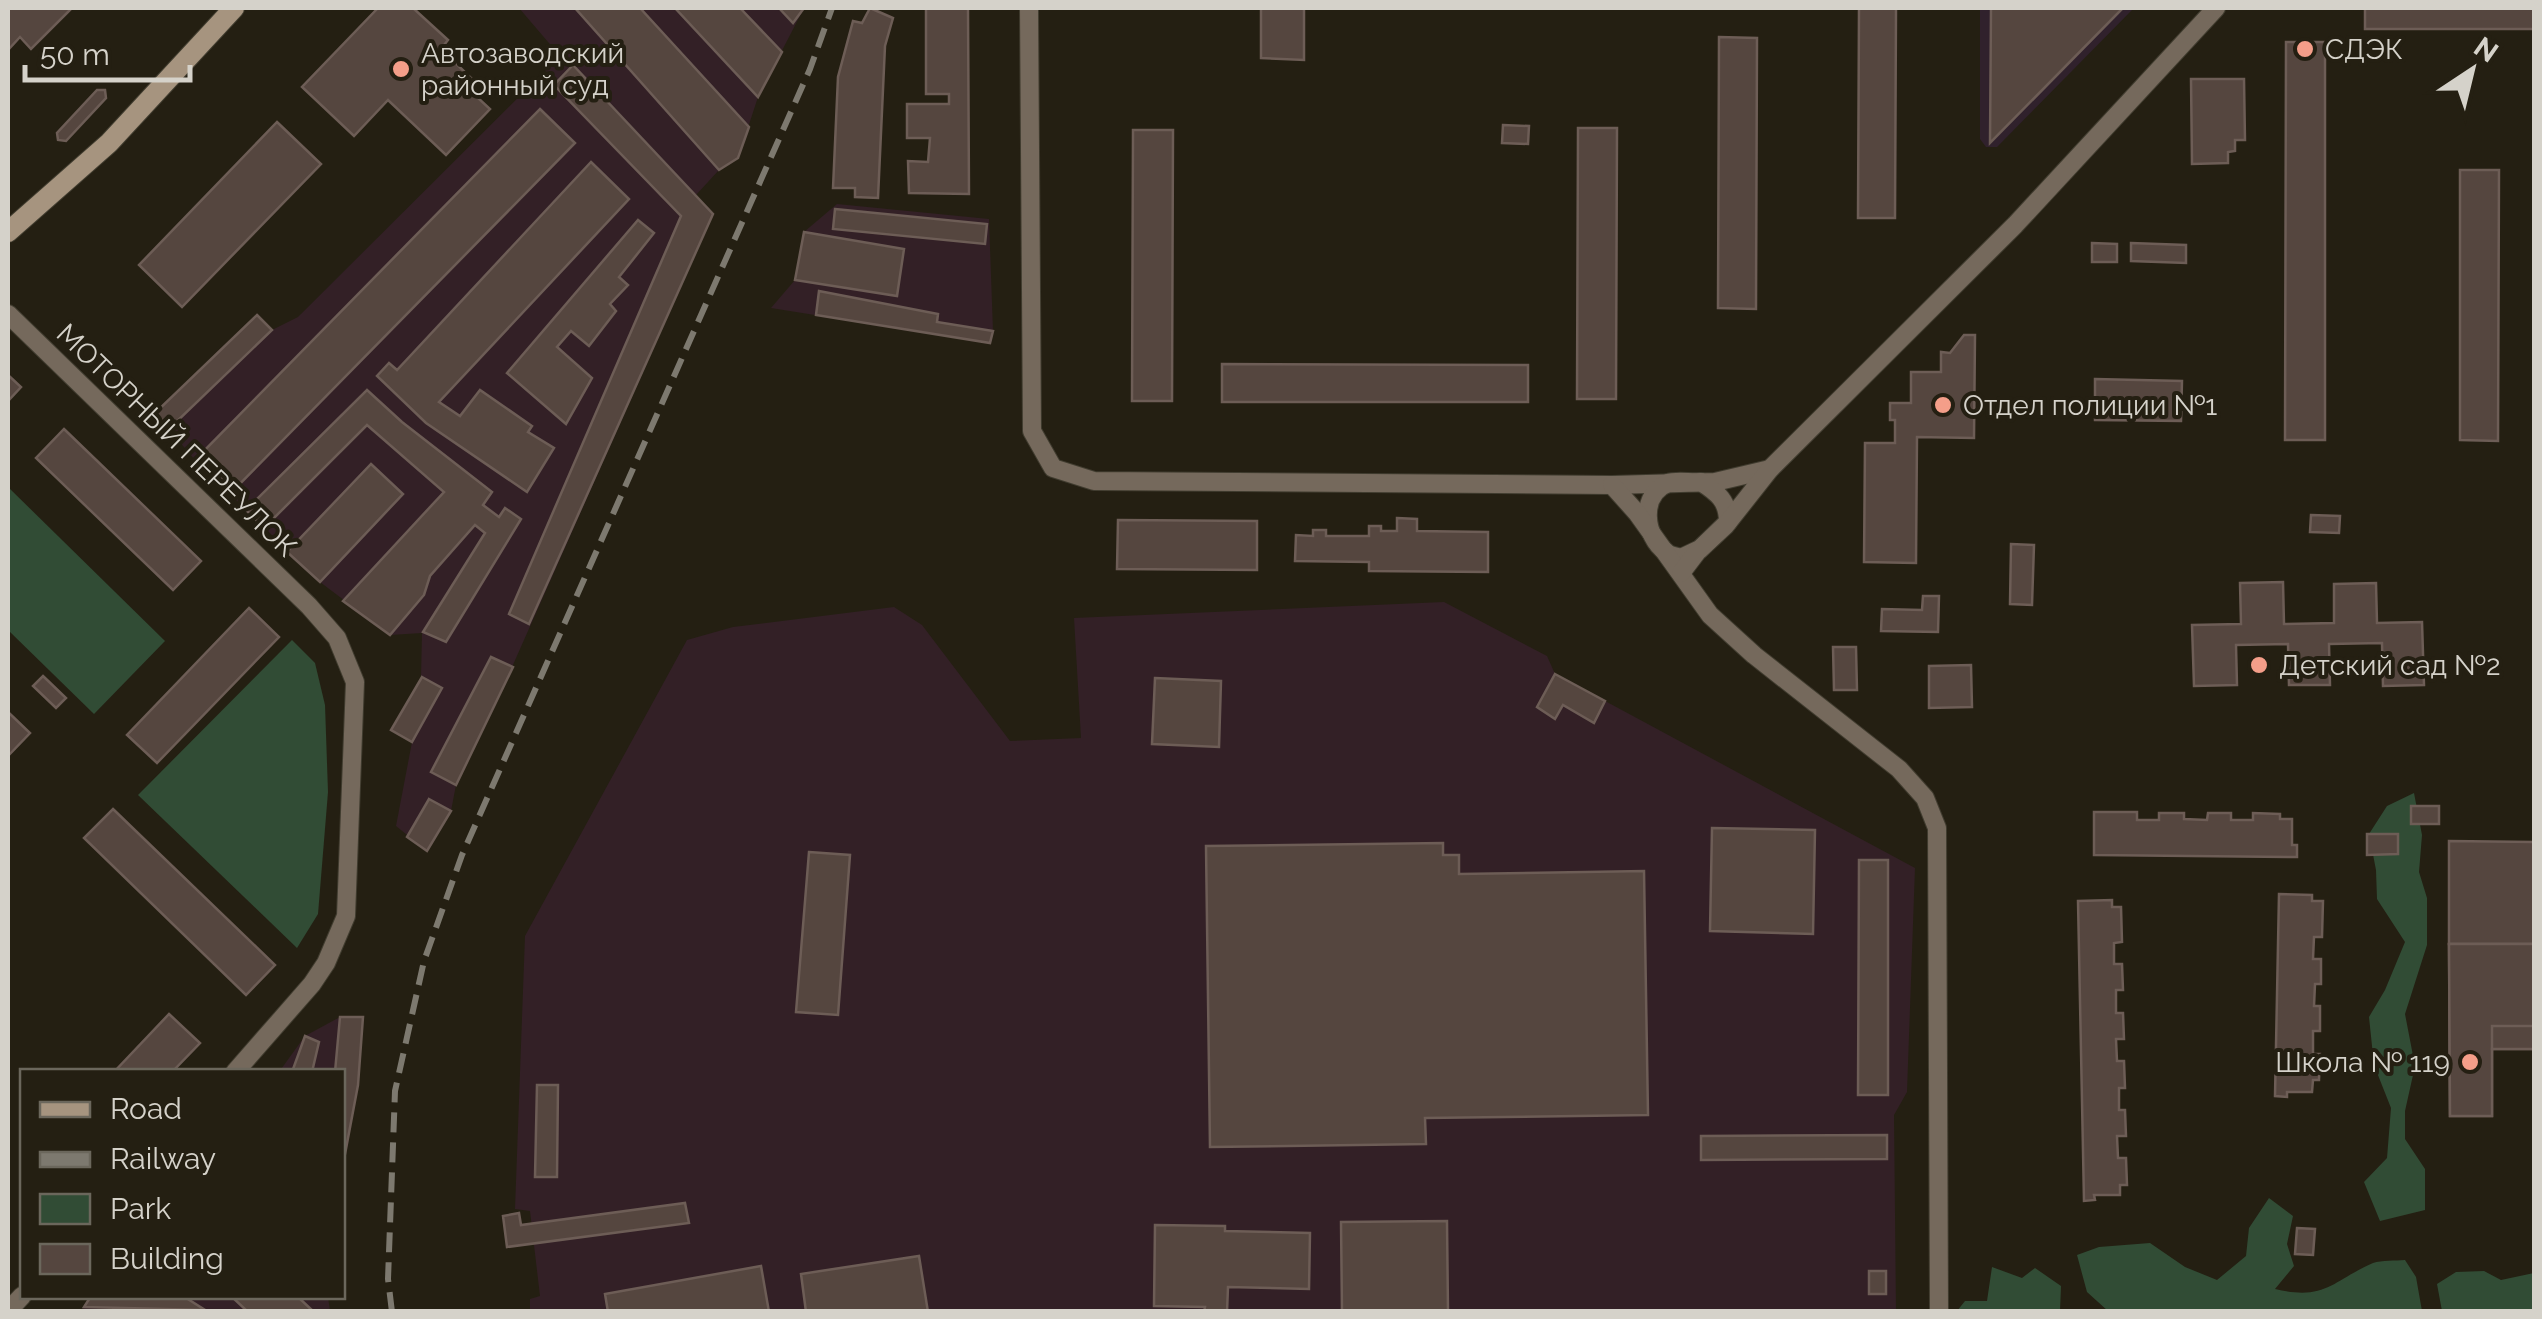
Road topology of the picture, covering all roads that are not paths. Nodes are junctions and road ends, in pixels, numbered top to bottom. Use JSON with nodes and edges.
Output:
{"nodes":[{"id":1,"x":234,"y":8,"type":"edge"},
{"id":2,"x":1029,"y":8,"type":"edge"},
{"id":3,"x":2216,"y":8,"type":"edge"},
{"id":4,"x":8,"y":232,"type":"edge"},
{"id":5,"x":8,"y":314,"type":"edge"},
{"id":6,"x":1770,"y":469,"type":"junction"},
{"id":7,"x":1701,"y":482,"type":"junction"},
{"id":8,"x":1668,"y":484,"type":"junction"},
{"id":9,"x":1612,"y":485,"type":"junction"},
{"id":10,"x":1728,"y":522,"type":"junction"},
{"id":11,"x":1649,"y":530,"type":"junction"},
{"id":12,"x":1700,"y":549,"type":"junction"},
{"id":13,"x":1665,"y":552,"type":"junction"},
{"id":14,"x":1682,"y":573,"type":"junction"},
{"id":15,"x":238,"y":1069,"type":"edge"},
{"id":16,"x":1939,"y":1312,"type":"edge"}],
"edges":[{"from":1,"to":4,"type":"main road"},
{"from":2,"to":9,"type":"street"},
{"from":3,"to":6,"type":"street"},
{"from":5,"to":15,"type":"street","name":"МОТОРНЫЙ ПЕРЕУЛОК"},
{"from":6,"to":7,"type":"street"},
{"from":6,"to":10,"type":"street"},
{"from":7,"to":8,"type":"street"},
{"from":7,"to":10,"type":"street"},
{"from":8,"to":9,"type":"street"},
{"from":8,"to":11,"type":"street"},
{"from":9,"to":11,"type":"street"},
{"from":10,"to":12,"type":"street"},
{"from":11,"to":13,"type":"street"},
{"from":12,"to":13,"type":"street"},
{"from":12,"to":14,"type":"street"},
{"from":13,"to":14,"type":"street"},
{"from":14,"to":16,"type":"street"}]}
